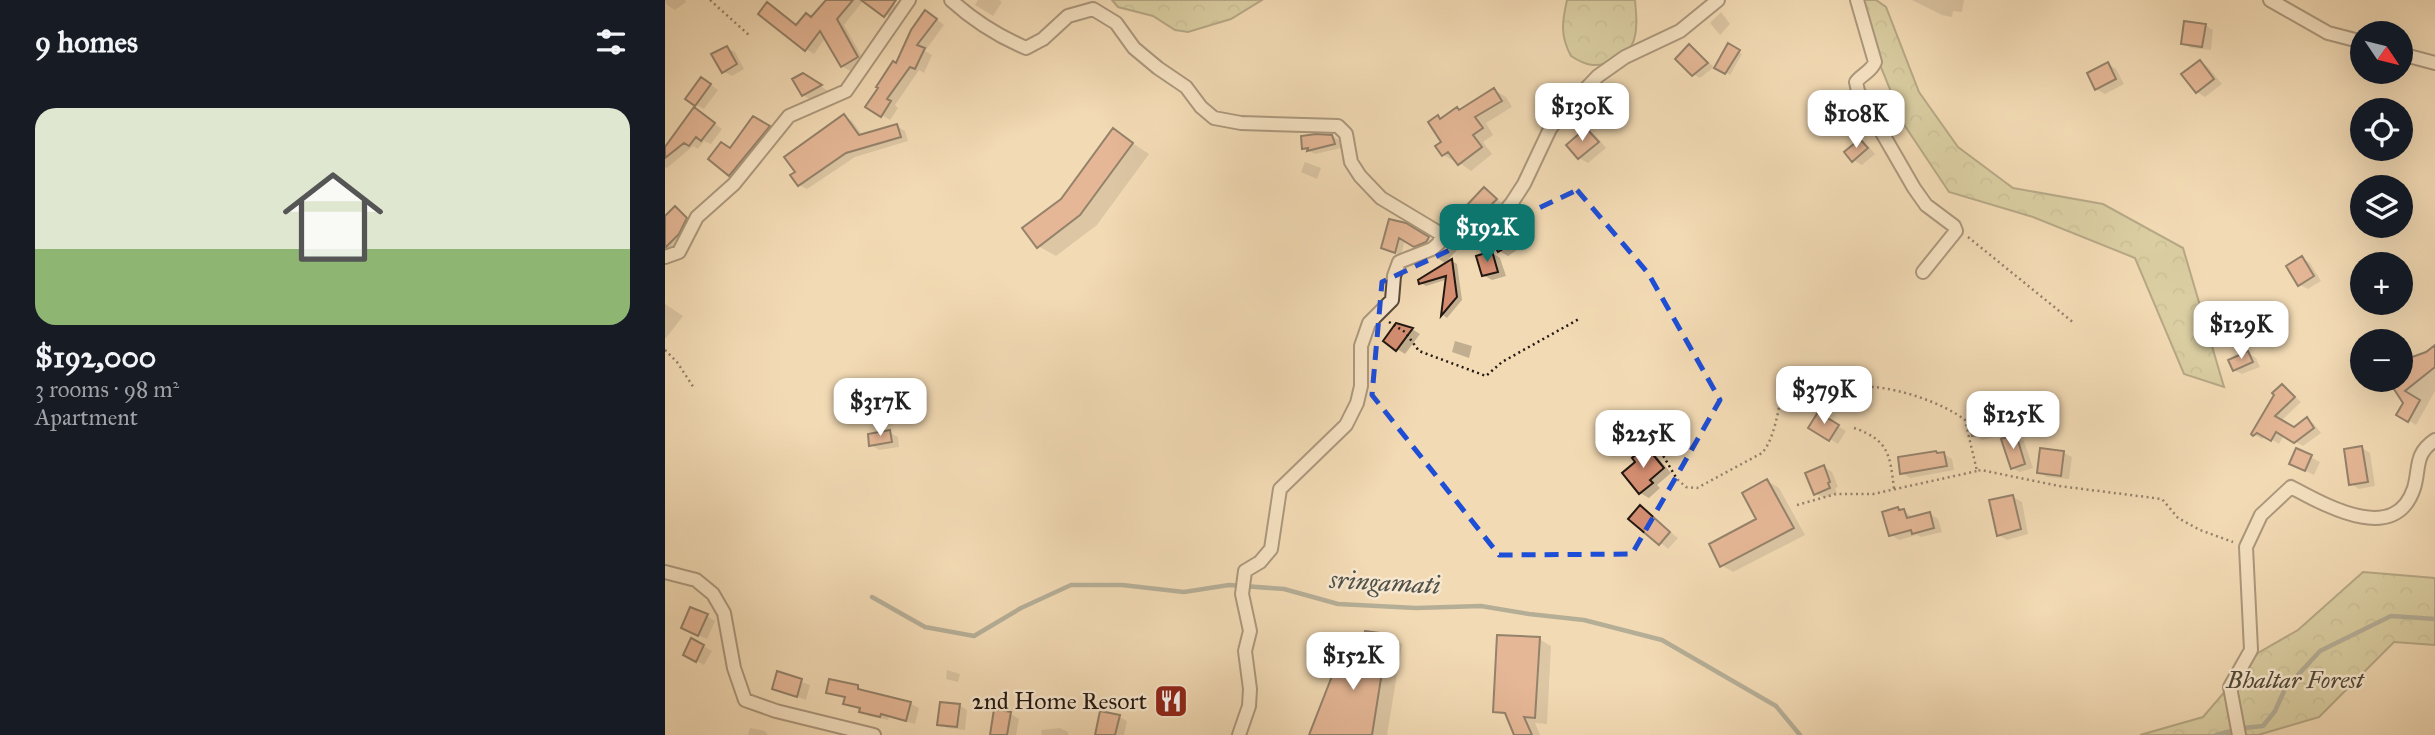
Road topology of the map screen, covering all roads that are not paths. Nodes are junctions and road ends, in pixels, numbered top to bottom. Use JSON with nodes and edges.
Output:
{"nodes":[{"id":1,"x":909,"y":0,"type":"edge"},
{"id":2,"x":951,"y":0,"type":"edge"},
{"id":3,"x":1718,"y":0,"type":"edge"},
{"id":4,"x":1857,"y":0,"type":"edge"},
{"id":5,"x":2270,"y":0,"type":"edge"},
{"id":6,"x":2350,"y":39,"type":"edge"},
{"id":7,"x":2413,"y":57,"type":"edge"},
{"id":8,"x":2435,"y":63,"type":"edge"},
{"id":9,"x":1441,"y":234,"type":"junction"},
{"id":10,"x":665,"y":257,"type":"edge"},
{"id":11,"x":1923,"y":272,"type":"dead end"},
{"id":12,"x":2435,"y":440,"type":"edge"},
{"id":13,"x":665,"y":572,"type":"edge"},
{"id":14,"x":874,"y":735,"type":"edge"},
{"id":15,"x":1239,"y":735,"type":"edge"},
{"id":16,"x":2239,"y":735,"type":"edge"}],
"edges":[{"from":1,"to":10,"type":"street"},
{"from":2,"to":9,"type":"street"},
{"from":3,"to":9,"type":"street"},
{"from":4,"to":11,"type":"street"},
{"from":5,"to":6,"type":"street"},
{"from":7,"to":8,"type":"street"},
{"from":9,"to":15,"type":"street"},
{"from":12,"to":16,"type":"street"},
{"from":13,"to":14,"type":"street"}]}
